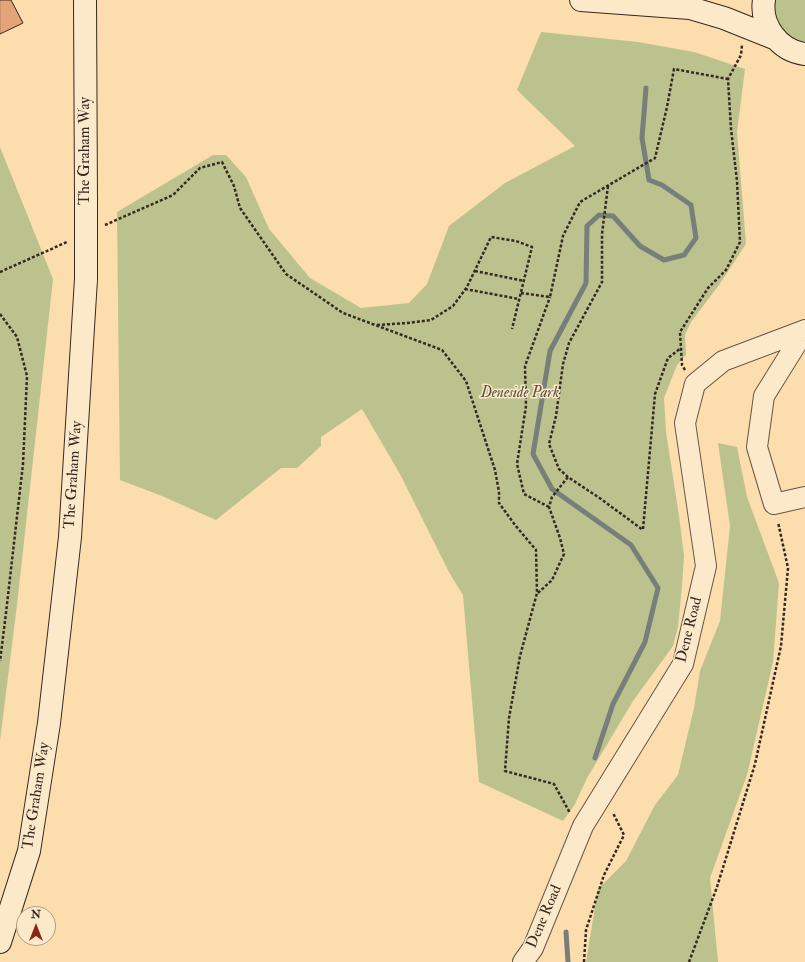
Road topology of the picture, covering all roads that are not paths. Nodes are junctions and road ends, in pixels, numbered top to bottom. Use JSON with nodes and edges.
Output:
{"nodes":[{"id":1,"x":85,"y":0,"type":"edge"},
{"id":2,"x":581,"y":0,"type":"edge"},
{"id":3,"x":764,"y":0,"type":"edge"},
{"id":4,"x":774,"y":38,"type":"junction"},
{"id":5,"x":805,"y":54,"type":"edge"},
{"id":6,"x":805,"y":330,"type":"edge"},
{"id":7,"x":805,"y":497,"type":"edge"},
{"id":8,"x":0,"y":942,"type":"edge"},
{"id":9,"x":523,"y":962,"type":"edge"}],
"edges":[{"from":1,"to":8,"type":"main road","name":"The Graham Way","bridge":true},
{"from":2,"to":4,"type":"main road"},
{"from":3,"to":4,"type":"main road"},
{"from":4,"to":5,"type":"main road"},
{"from":6,"to":7,"type":"street"},
{"from":6,"to":9,"type":"street","name":"Dene Road"}]}
